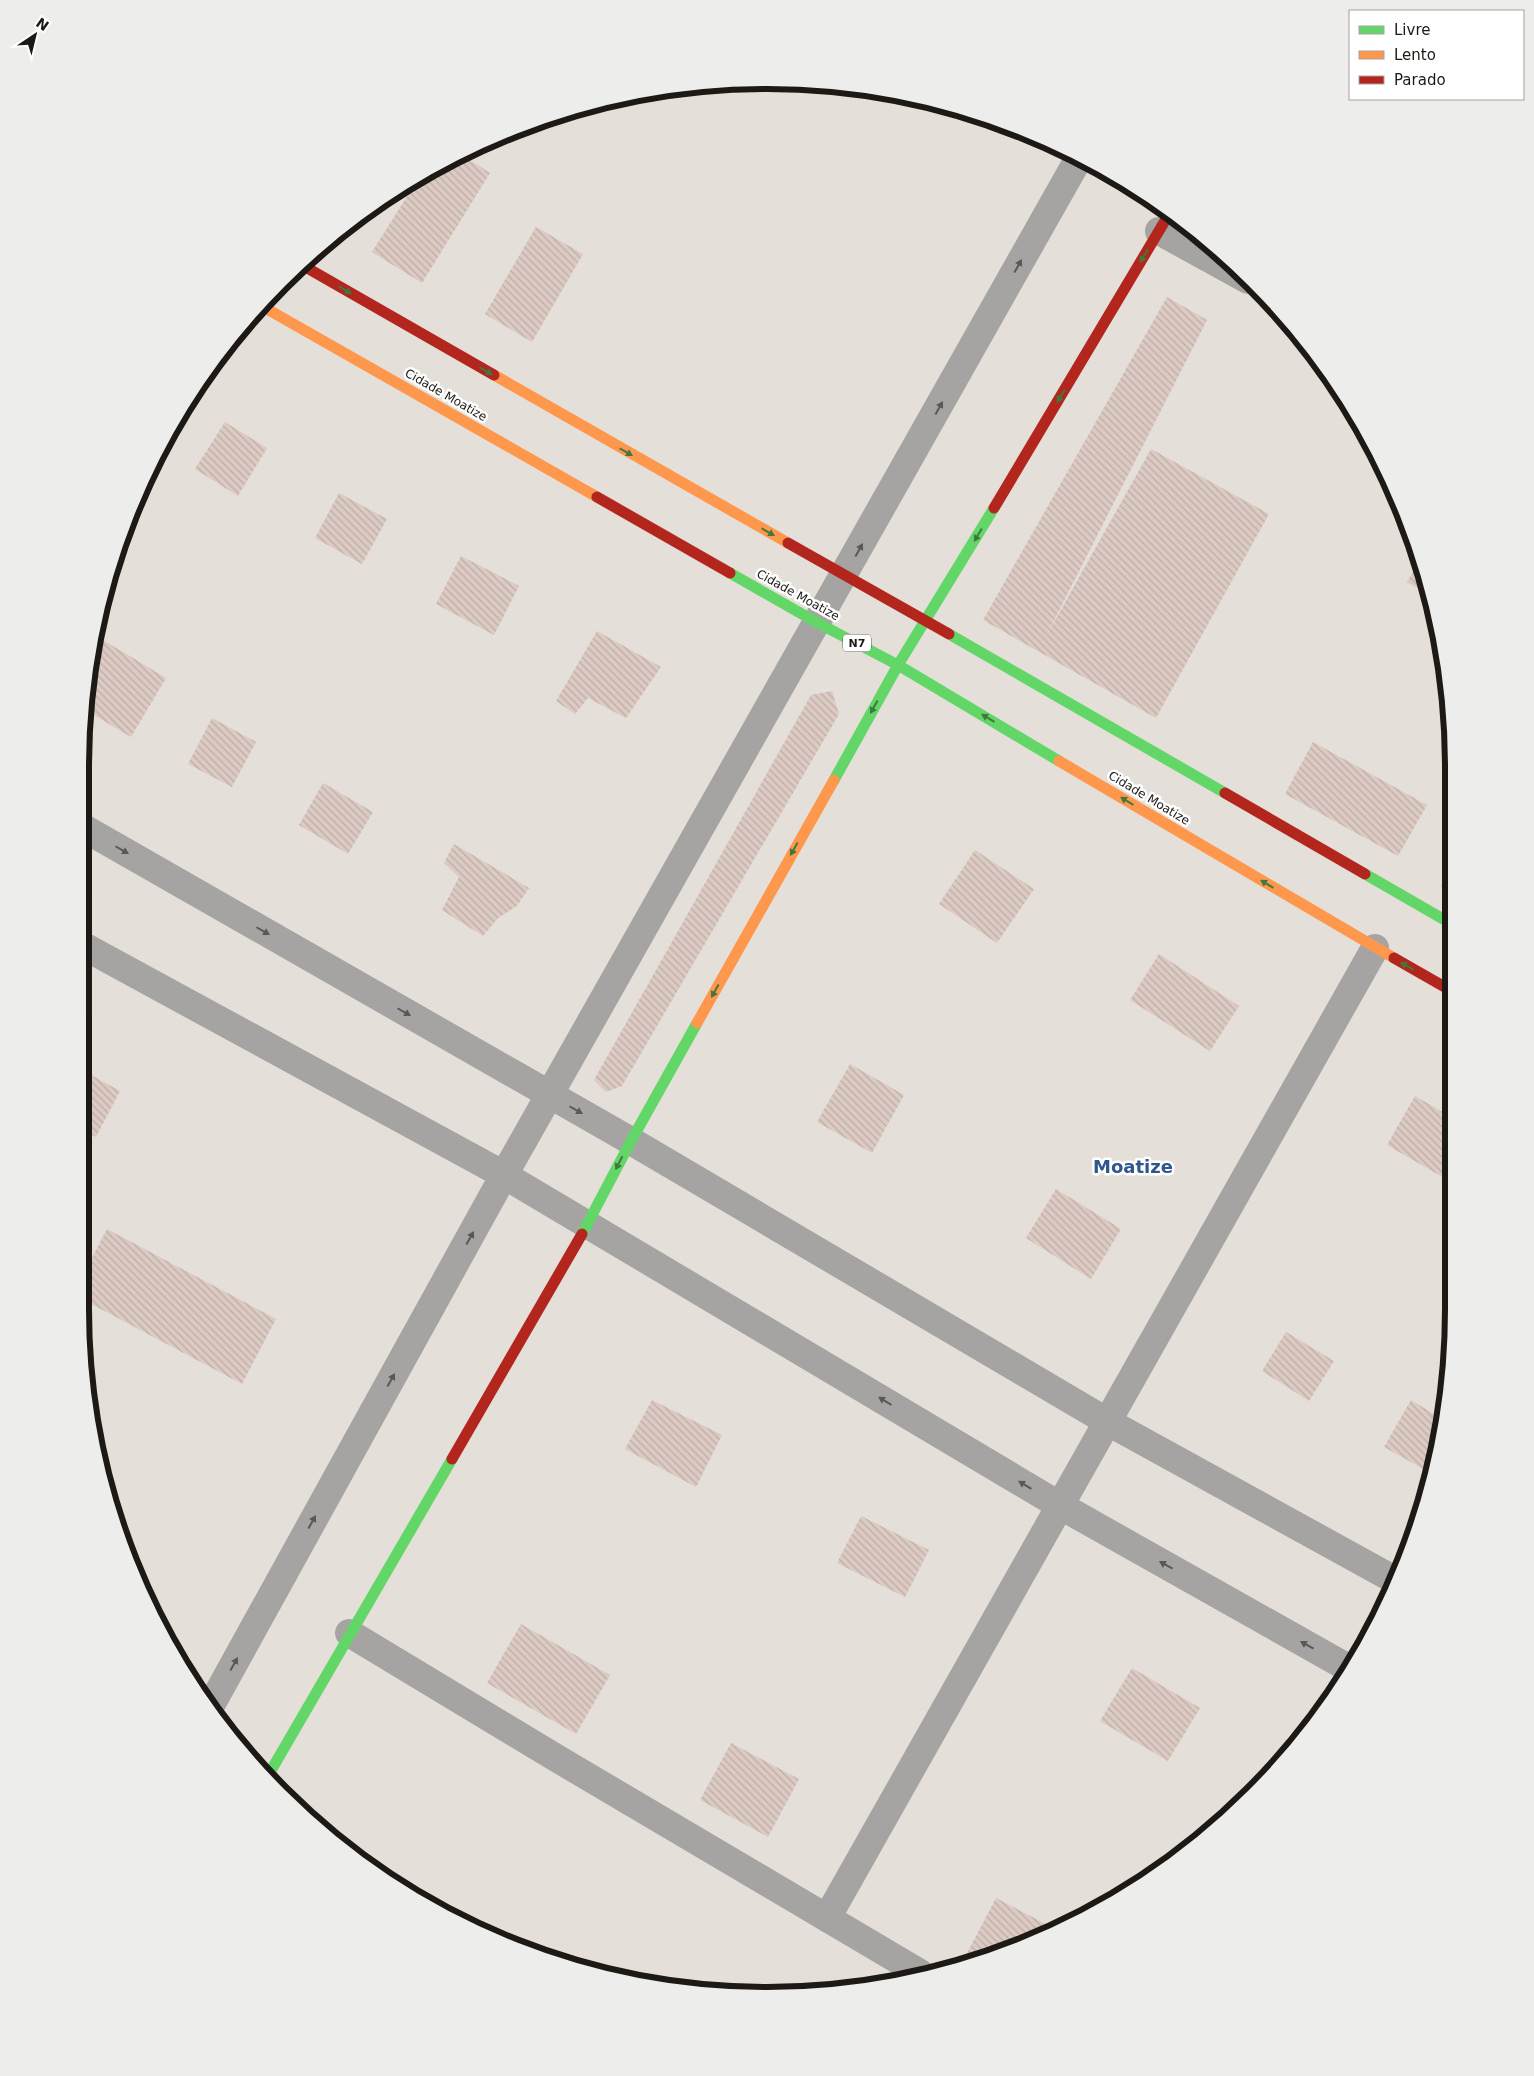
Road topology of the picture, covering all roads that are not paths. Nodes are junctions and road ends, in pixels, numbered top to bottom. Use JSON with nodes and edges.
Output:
{"nodes":[{"id":1,"x":1076,"y":164,"type":"edge"},
{"id":2,"x":1164,"y":223,"type":"edge"},
{"id":3,"x":1214,"y":257,"type":"edge"},
{"id":4,"x":308,"y":268,"type":"edge"},
{"id":5,"x":267,"y":309,"type":"edge"},
{"id":6,"x":844,"y":576,"type":"junction"},
{"id":7,"x":926,"y":621,"type":"junction"},
{"id":8,"x":816,"y":622,"type":"junction"},
{"id":9,"x":898,"y":665,"type":"junction"},
{"id":10,"x":89,"y":831,"type":"edge"},
{"id":11,"x":1445,"y":920,"type":"edge"},
{"id":12,"x":1375,"y":948,"type":"junction"},
{"id":13,"x":89,"y":949,"type":"edge"},
{"id":14,"x":1445,"y":987,"type":"edge"},
{"id":15,"x":550,"y":1095,"type":"junction"},
{"id":16,"x":631,"y":1140,"type":"junction"},
{"id":17,"x":504,"y":1176,"type":"junction"},
{"id":18,"x":588,"y":1224,"type":"junction"},
{"id":19,"x":1108,"y":1422,"type":"junction"},
{"id":20,"x":1059,"y":1505,"type":"junction"},
{"id":21,"x":1390,"y":1578,"type":"edge"},
{"id":22,"x":350,"y":1633,"type":"junction"},
{"id":23,"x":1344,"y":1665,"type":"edge"},
{"id":24,"x":214,"y":1701,"type":"edge"},
{"id":25,"x":271,"y":1771,"type":"edge"},
{"id":26,"x":827,"y":1918,"type":"junction"},
{"id":27,"x":915,"y":1970,"type":"edge"}],
"edges":[{"from":6,"to":1,"type":"street","one_way":true},
{"from":2,"to":3,"type":"street"},
{"from":2,"to":7,"type":"main road","one_way":true},
{"from":4,"to":6,"type":"main road","one_way":true},
{"from":5,"to":8,"type":"main road","name":"Cidade Moatize","number":"N7"},
{"from":6,"to":7,"type":"main road"},
{"from":6,"to":8,"type":"street"},
{"from":7,"to":9,"type":"main road"},
{"from":7,"to":11,"type":"main road"},
{"from":8,"to":9,"type":"main road","name":"Cidade Moatize","number":"N7"},
{"from":8,"to":15,"type":"street"},
{"from":12,"to":9,"type":"main road","name":"Cidade Moatize","number":"N7","one_way":true},
{"from":9,"to":16,"type":"main road","one_way":true},
{"from":10,"to":15,"type":"street","one_way":true},
{"from":14,"to":12,"type":"main road","name":"Cidade Moatize","number":"N7","one_way":true},
{"from":12,"to":19,"type":"street"},
{"from":13,"to":17,"type":"street"},
{"from":15,"to":16,"type":"street","one_way":true},
{"from":15,"to":17,"type":"street"},
{"from":16,"to":18,"type":"main road","one_way":true},
{"from":16,"to":19,"type":"street"},
{"from":17,"to":18,"type":"street"},
{"from":24,"to":17,"type":"street","one_way":true},
{"from":20,"to":18,"type":"street","one_way":true},
{"from":18,"to":22,"type":"main road"},
{"from":19,"to":20,"type":"street"},
{"from":19,"to":21,"type":"street"},
{"from":23,"to":20,"type":"street","one_way":true},
{"from":20,"to":26,"type":"street"},
{"from":22,"to":25,"type":"main road"},
{"from":22,"to":26,"type":"street"},
{"from":26,"to":27,"type":"street"}]}
